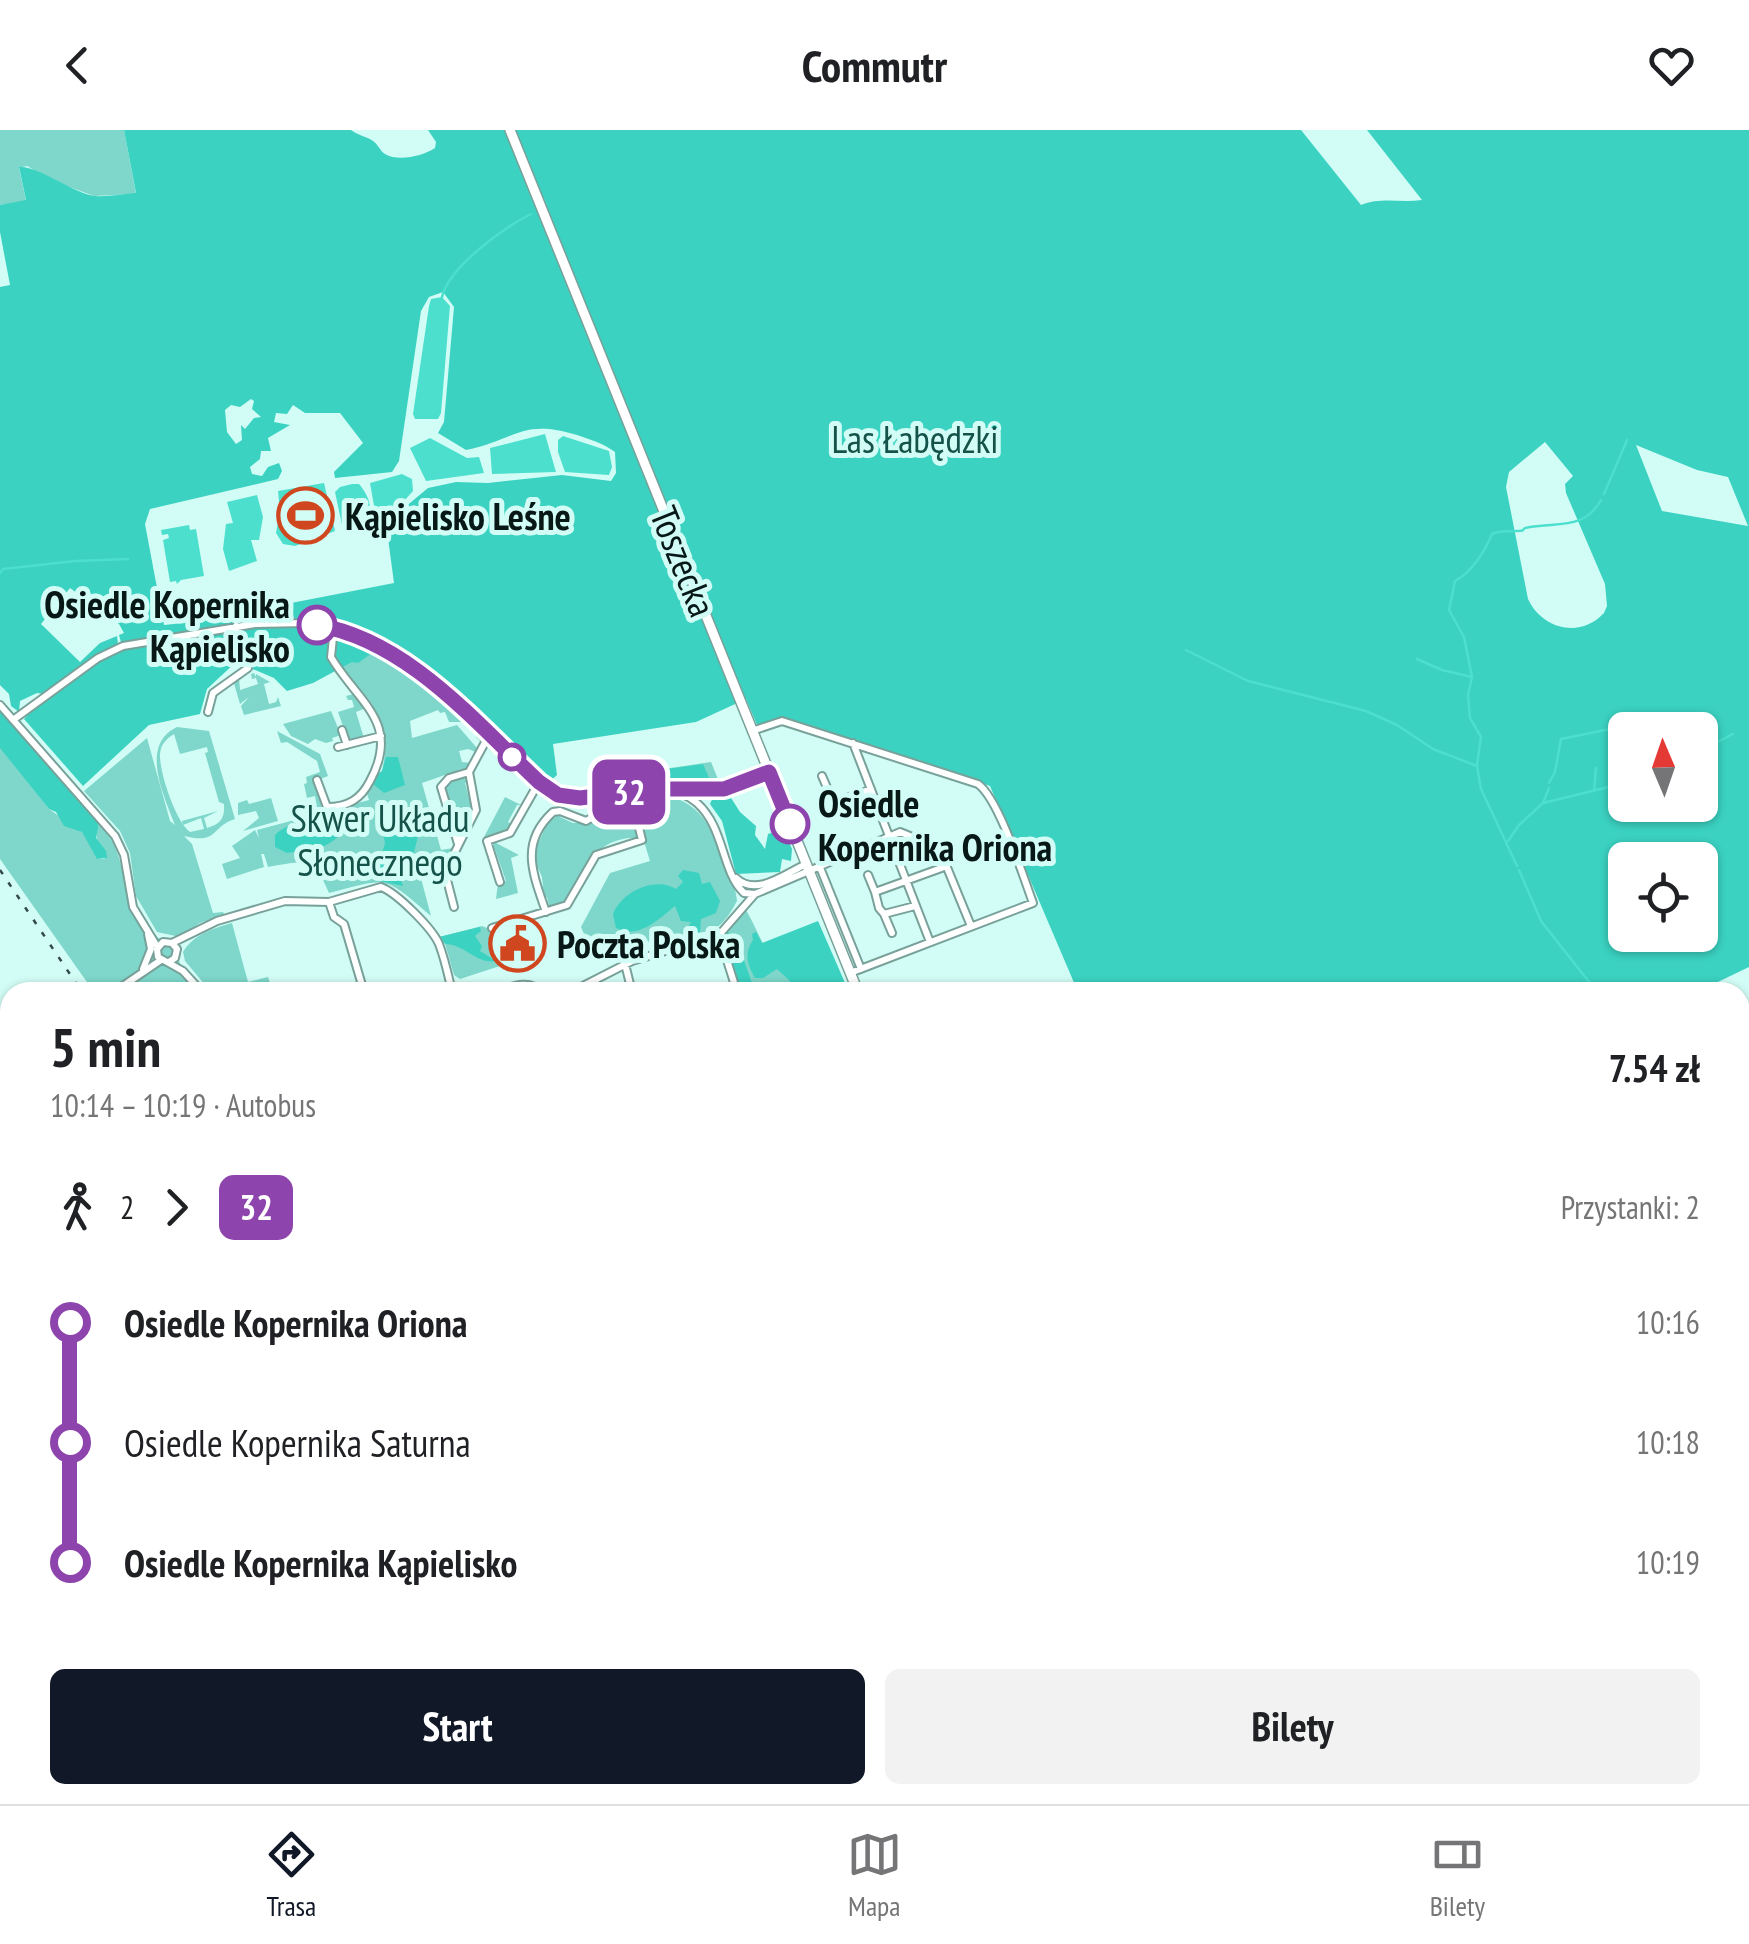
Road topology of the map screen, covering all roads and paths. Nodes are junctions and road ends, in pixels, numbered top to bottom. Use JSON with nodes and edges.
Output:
{"nodes":[{"id":1,"x":510,"y":130,"type":"edge"},
{"id":2,"x":236,"y":626,"type":"junction"},
{"id":3,"x":334,"y":628,"type":"junction"},
{"id":4,"x":0,"y":705,"type":"edge"},
{"id":5,"x":208,"y":712,"type":"dead end"},
{"id":6,"x":13,"y":720,"type":"junction"},
{"id":7,"x":342,"y":730,"type":"dead end"},
{"id":8,"x":752,"y":730,"type":"junction"},
{"id":9,"x":489,"y":735,"type":"junction"},
{"id":10,"x":381,"y":736,"type":"junction"},
{"id":11,"x":853,"y":743,"type":"junction"},
{"id":12,"x":469,"y":772,"type":"junction"},
{"id":13,"x":769,"y":772,"type":"junction"},
{"id":14,"x":822,"y":776,"type":"dead end"},
{"id":15,"x":317,"y":780,"type":"dead end"},
{"id":16,"x":539,"y":782,"type":"junction"},
{"id":17,"x":871,"y":789,"type":"junction"},
{"id":18,"x":667,"y":790,"type":"junction"},
{"id":19,"x":630,"y":792,"type":"junction"},
{"id":20,"x":595,"y":796,"type":"junction"},
{"id":21,"x":889,"y":837,"type":"junction"},
{"id":22,"x":459,"y":845,"type":"junction"},
{"id":23,"x":811,"y":866,"type":"junction"},
{"id":24,"x":947,"y":866,"type":"junction"},
{"id":25,"x":868,"y":875,"type":"dead end"},
{"id":26,"x":500,"y":882,"type":"dead end"},
{"id":27,"x":906,"y":882,"type":"junction"},
{"id":28,"x":747,"y":892,"type":"junction"},
{"id":29,"x":875,"y":892,"type":"junction"},
{"id":30,"x":329,"y":902,"type":"junction"},
{"id":31,"x":915,"y":906,"type":"junction"},
{"id":32,"x":454,"y":907,"type":"dead end"},
{"id":33,"x":546,"y":912,"type":"junction"},
{"id":34,"x":884,"y":914,"type":"junction"},
{"id":35,"x":971,"y":926,"type":"junction"},
{"id":36,"x":492,"y":928,"type":"dead end"},
{"id":37,"x":148,"y":929,"type":"junction"},
{"id":38,"x":892,"y":933,"type":"dead end"},
{"id":39,"x":718,"y":935,"type":"junction"},
{"id":40,"x":930,"y":942,"type":"junction"},
{"id":41,"x":166,"y":952,"type":"junction"},
{"id":42,"x":625,"y":964,"type":"junction"},
{"id":43,"x":145,"y":969,"type":"junction"},
{"id":44,"x":861,"y":969,"type":"junction"},
{"id":45,"x":850,"y":974,"type":"junction"},
{"id":46,"x":127,"y":982,"type":"edge"},
{"id":47,"x":193,"y":982,"type":"edge"},
{"id":48,"x":360,"y":982,"type":"edge"},
{"id":49,"x":449,"y":982,"type":"edge"},
{"id":50,"x":591,"y":982,"type":"edge"},
{"id":51,"x":630,"y":982,"type":"edge"},
{"id":52,"x":734,"y":982,"type":"edge"},
{"id":53,"x":854,"y":982,"type":"edge"}],
"edges":[{"from":1,"to":8,"type":"main road","name":"Toszecka"},
{"from":2,"to":3,"type":"street"},
{"from":2,"to":5,"type":"street"},
{"from":2,"to":6,"type":"street"},
{"from":3,"to":9,"type":"street"},
{"from":3,"to":10,"type":"street"},
{"from":4,"to":6,"type":"street"},
{"from":6,"to":37,"type":"street"},
{"from":7,"to":10,"type":"street"},
{"from":8,"to":11,"type":"street"},
{"from":8,"to":13,"type":"main road","name":"Toszecka"},
{"from":9,"to":12,"type":"street"},
{"from":9,"to":16,"type":"street"},
{"from":10,"to":15,"type":"street"},
{"from":11,"to":17,"type":"street"},
{"from":11,"to":35,"type":"street"},
{"from":12,"to":22,"type":"street"},
{"from":12,"to":22,"type":"street"},
{"from":13,"to":18,"type":"street"},
{"from":13,"to":23,"type":"main road","name":"Toszecka"},
{"from":14,"to":17,"type":"street"},
{"from":16,"to":20,"type":"street"},
{"from":16,"to":26,"type":"street"},
{"from":17,"to":21,"type":"street"},
{"from":18,"to":19,"type":"street"},
{"from":18,"to":28,"type":"street"},
{"from":19,"to":20,"type":"street"},
{"from":19,"to":33,"type":"street"},
{"from":20,"to":33,"type":"street"},
{"from":21,"to":23,"type":"street"},
{"from":21,"to":24,"type":"street"},
{"from":21,"to":27,"type":"street"},
{"from":22,"to":32,"type":"street"},
{"from":23,"to":28,"type":"street"},
{"from":23,"to":44,"type":"street","name":"Toszecka"},
{"from":23,"to":45,"type":"main road","name":"Toszecka"},
{"from":24,"to":27,"type":"street"},
{"from":24,"to":35,"type":"street"},
{"from":25,"to":29,"type":"street"},
{"from":27,"to":29,"type":"street"},
{"from":27,"to":31,"type":"street"},
{"from":28,"to":39,"type":"street"},
{"from":29,"to":34,"type":"street"},
{"from":30,"to":41,"type":"street"},
{"from":30,"to":48,"type":"street"},
{"from":30,"to":49,"type":"street"},
{"from":31,"to":34,"type":"street"},
{"from":31,"to":40,"type":"street"},
{"from":33,"to":36,"type":"street"},
{"from":34,"to":38,"type":"street"},
{"from":35,"to":40,"type":"street"},
{"from":37,"to":41,"type":"street"},
{"from":37,"to":43,"type":"street"},
{"from":39,"to":42,"type":"street"},
{"from":39,"to":52,"type":"street"},
{"from":40,"to":44,"type":"street"},
{"from":41,"to":43,"type":"street"},
{"from":41,"to":47,"type":"street"},
{"from":42,"to":50,"type":"street"},
{"from":42,"to":51,"type":"street"},
{"from":43,"to":46,"type":"street"},
{"from":44,"to":45,"type":"street"},
{"from":45,"to":53,"type":"main road","name":"Toszecka"}]}
